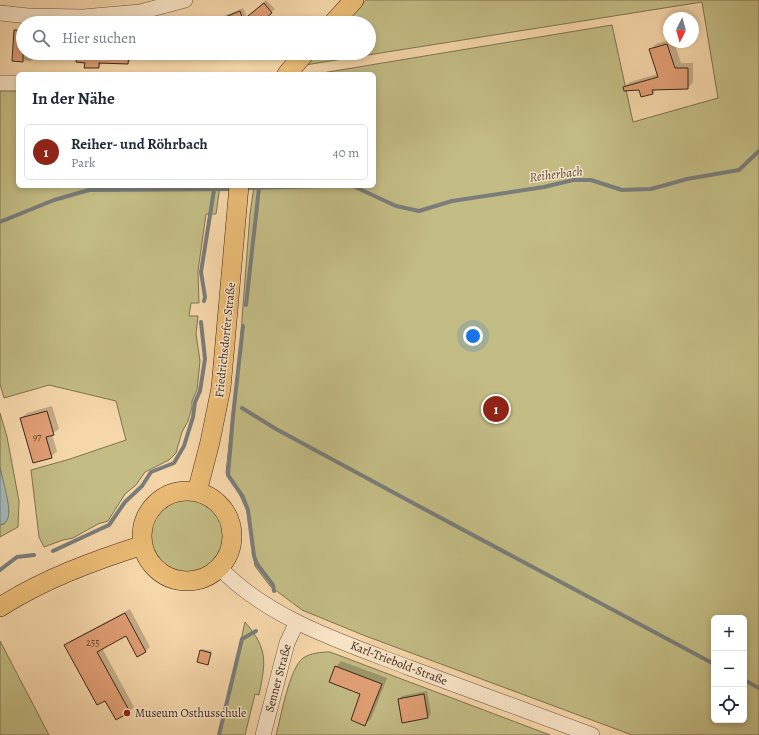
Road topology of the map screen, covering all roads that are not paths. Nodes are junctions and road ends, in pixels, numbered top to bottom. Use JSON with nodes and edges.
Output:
{"nodes":[{"id":1,"x":185,"y":0,"type":"edge"},
{"id":2,"x":354,"y":0,"type":"edge"},
{"id":3,"x":167,"y":2,"type":"edge"},
{"id":4,"x":0,"y":13,"type":"edge"},
{"id":5,"x":28,"y":16,"type":"edge"},
{"id":6,"x":94,"y":16,"type":"edge"},
{"id":7,"x":339,"y":16,"type":"edge"},
{"id":8,"x":299,"y":60,"type":"edge"},
{"id":9,"x":289,"y":72,"type":"edge"},
{"id":10,"x":0,"y":83,"type":"edge"},
{"id":11,"x":16,"y":83,"type":"edge"},
{"id":12,"x":238,"y":192,"type":"edge"},
{"id":13,"x":197,"y":492,"type":"junction"},
{"id":14,"x":143,"y":545,"type":"junction"},
{"id":15,"x":219,"y":567,"type":"junction"},
{"id":16,"x":0,"y":607,"type":"edge"},
{"id":17,"x":296,"y":622,"type":"junction"},
{"id":18,"x":263,"y":735,"type":"edge"},
{"id":19,"x":592,"y":735,"type":"edge"}],
"edges":[{"from":1,"to":3,"type":"street"},
{"from":2,"to":7,"type":"main road"},
{"from":3,"to":6,"type":"street"},
{"from":4,"to":5,"type":"street"},
{"from":8,"to":9,"type":"main road"},
{"from":10,"to":11,"type":"street"},
{"from":12,"to":13,"type":"main road","name":"Friedrichsdorfer Straße"},
{"from":13,"to":14,"type":"main road"},
{"from":13,"to":15,"type":"main road"},
{"from":14,"to":15,"type":"main road"},
{"from":14,"to":16,"type":"main road"},
{"from":15,"to":17,"type":"street","name":"Karl-Triebold-Straße"},
{"from":17,"to":18,"type":"street","name":"Senner Straße"},
{"from":17,"to":19,"type":"street","name":"Karl-Triebold-Straße"}]}
